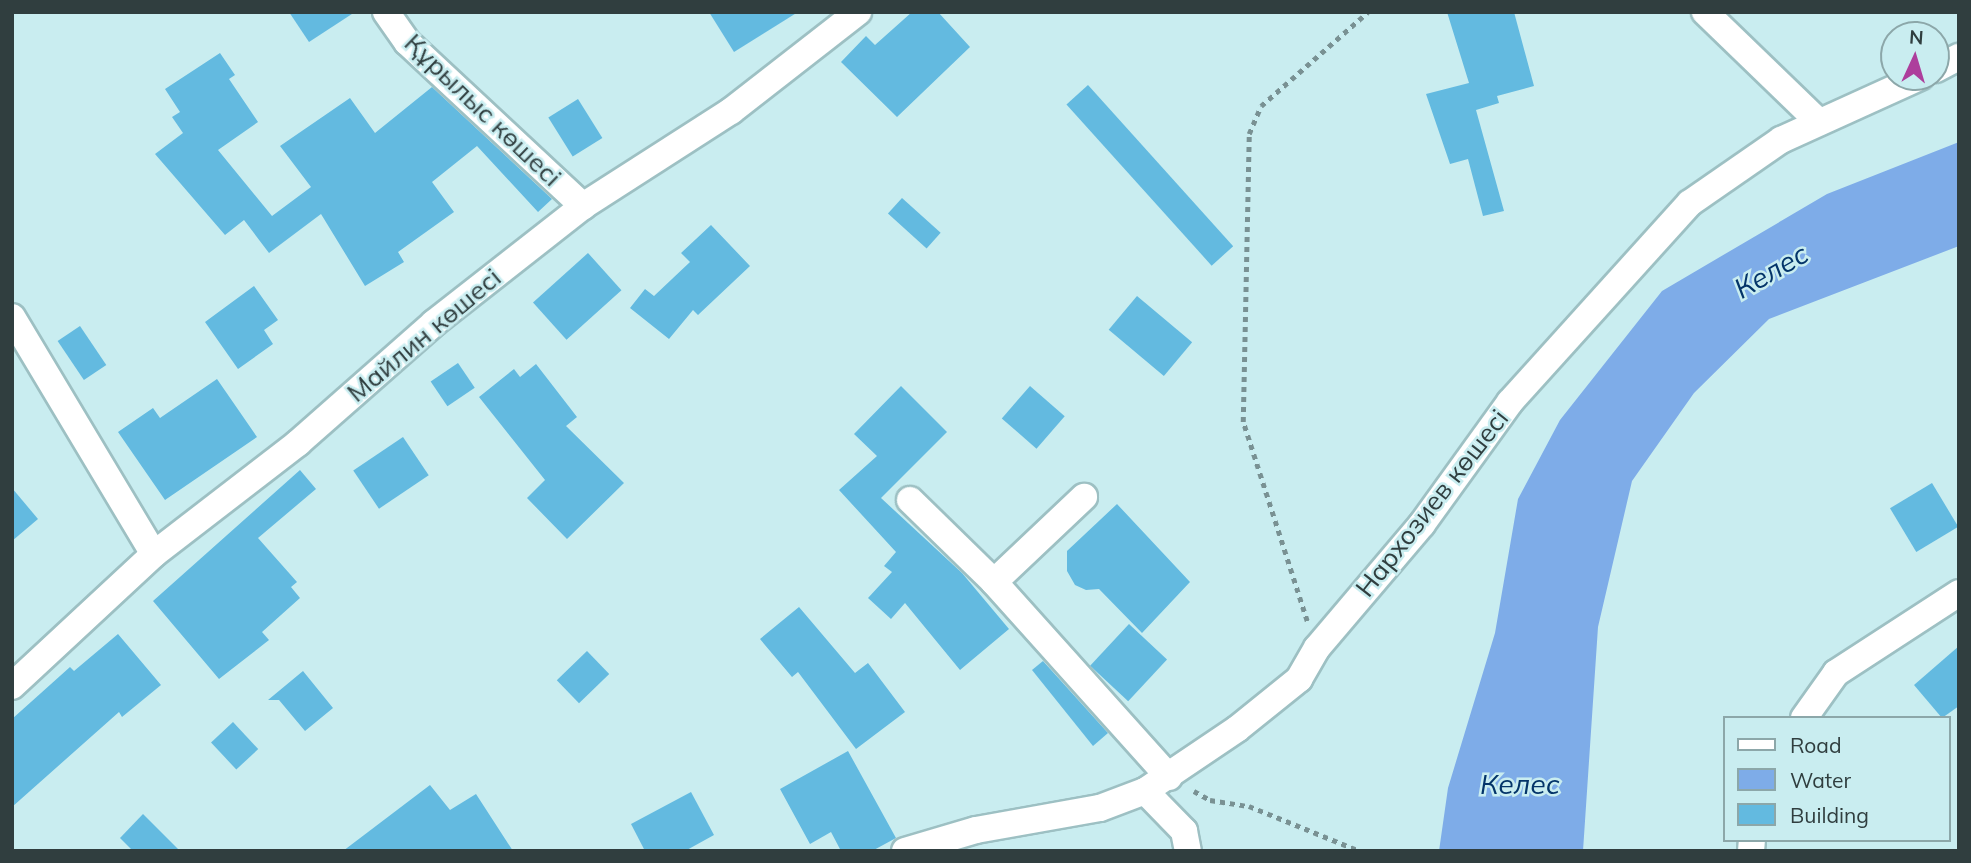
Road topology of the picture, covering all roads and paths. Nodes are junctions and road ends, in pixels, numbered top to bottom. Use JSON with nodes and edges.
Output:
{"nodes":[{"id":1,"x":386,"y":12,"type":"edge"},
{"id":2,"x":858,"y":12,"type":"edge"},
{"id":3,"x":1367,"y":12,"type":"edge"},
{"id":4,"x":1705,"y":12,"type":"edge"},
{"id":5,"x":1888,"y":91,"type":"edge"},
{"id":6,"x":1818,"y":121,"type":"junction"},
{"id":7,"x":583,"y":206,"type":"junction"},
{"id":8,"x":12,"y":317,"type":"edge"},
{"id":9,"x":1084,"y":496,"type":"dead end"},
{"id":10,"x":910,"y":500,"type":"dead end"},
{"id":11,"x":154,"y":554,"type":"junction"},
{"id":12,"x":994,"y":582,"type":"junction"},
{"id":13,"x":1959,"y":593,"type":"edge"},
{"id":14,"x":1317,"y":648,"type":"junction"},
{"id":15,"x":12,"y":687,"type":"edge"},
{"id":16,"x":1805,"y":716,"type":"edge"},
{"id":17,"x":1169,"y":777,"type":"junction"},
{"id":18,"x":1145,"y":791,"type":"junction"},
{"id":19,"x":905,"y":851,"type":"edge"},
{"id":20,"x":1188,"y":851,"type":"edge"},
{"id":21,"x":1360,"y":851,"type":"edge"}],
"edges":[{"from":1,"to":7,"type":"street","name":"Құрылыс көшесі"},
{"from":2,"to":7,"type":"street","name":"Майлин көшесі"},
{"from":3,"to":14,"type":"path"},
{"from":4,"to":6,"type":"street"},
{"from":5,"to":6,"type":"street","name":"Нархозиев көшесі"},
{"from":6,"to":14,"type":"street","name":"Нархозиев көшесі"},
{"from":7,"to":11,"type":"street","name":"Майлин көшесі"},
{"from":8,"to":11,"type":"street"},
{"from":9,"to":12,"type":"street"},
{"from":10,"to":12,"type":"street"},
{"from":11,"to":15,"type":"street","name":"Майлин көшесі"},
{"from":12,"to":17,"type":"street"},
{"from":13,"to":16,"type":"street"},
{"from":14,"to":17,"type":"street","name":"Нархозиев көшесі"},
{"from":17,"to":18,"type":"street","name":"Нархозиев көшесі"},
{"from":17,"to":21,"type":"path"},
{"from":18,"to":19,"type":"street","name":"Нархозиев көшесі"},
{"from":18,"to":20,"type":"street"}]}
